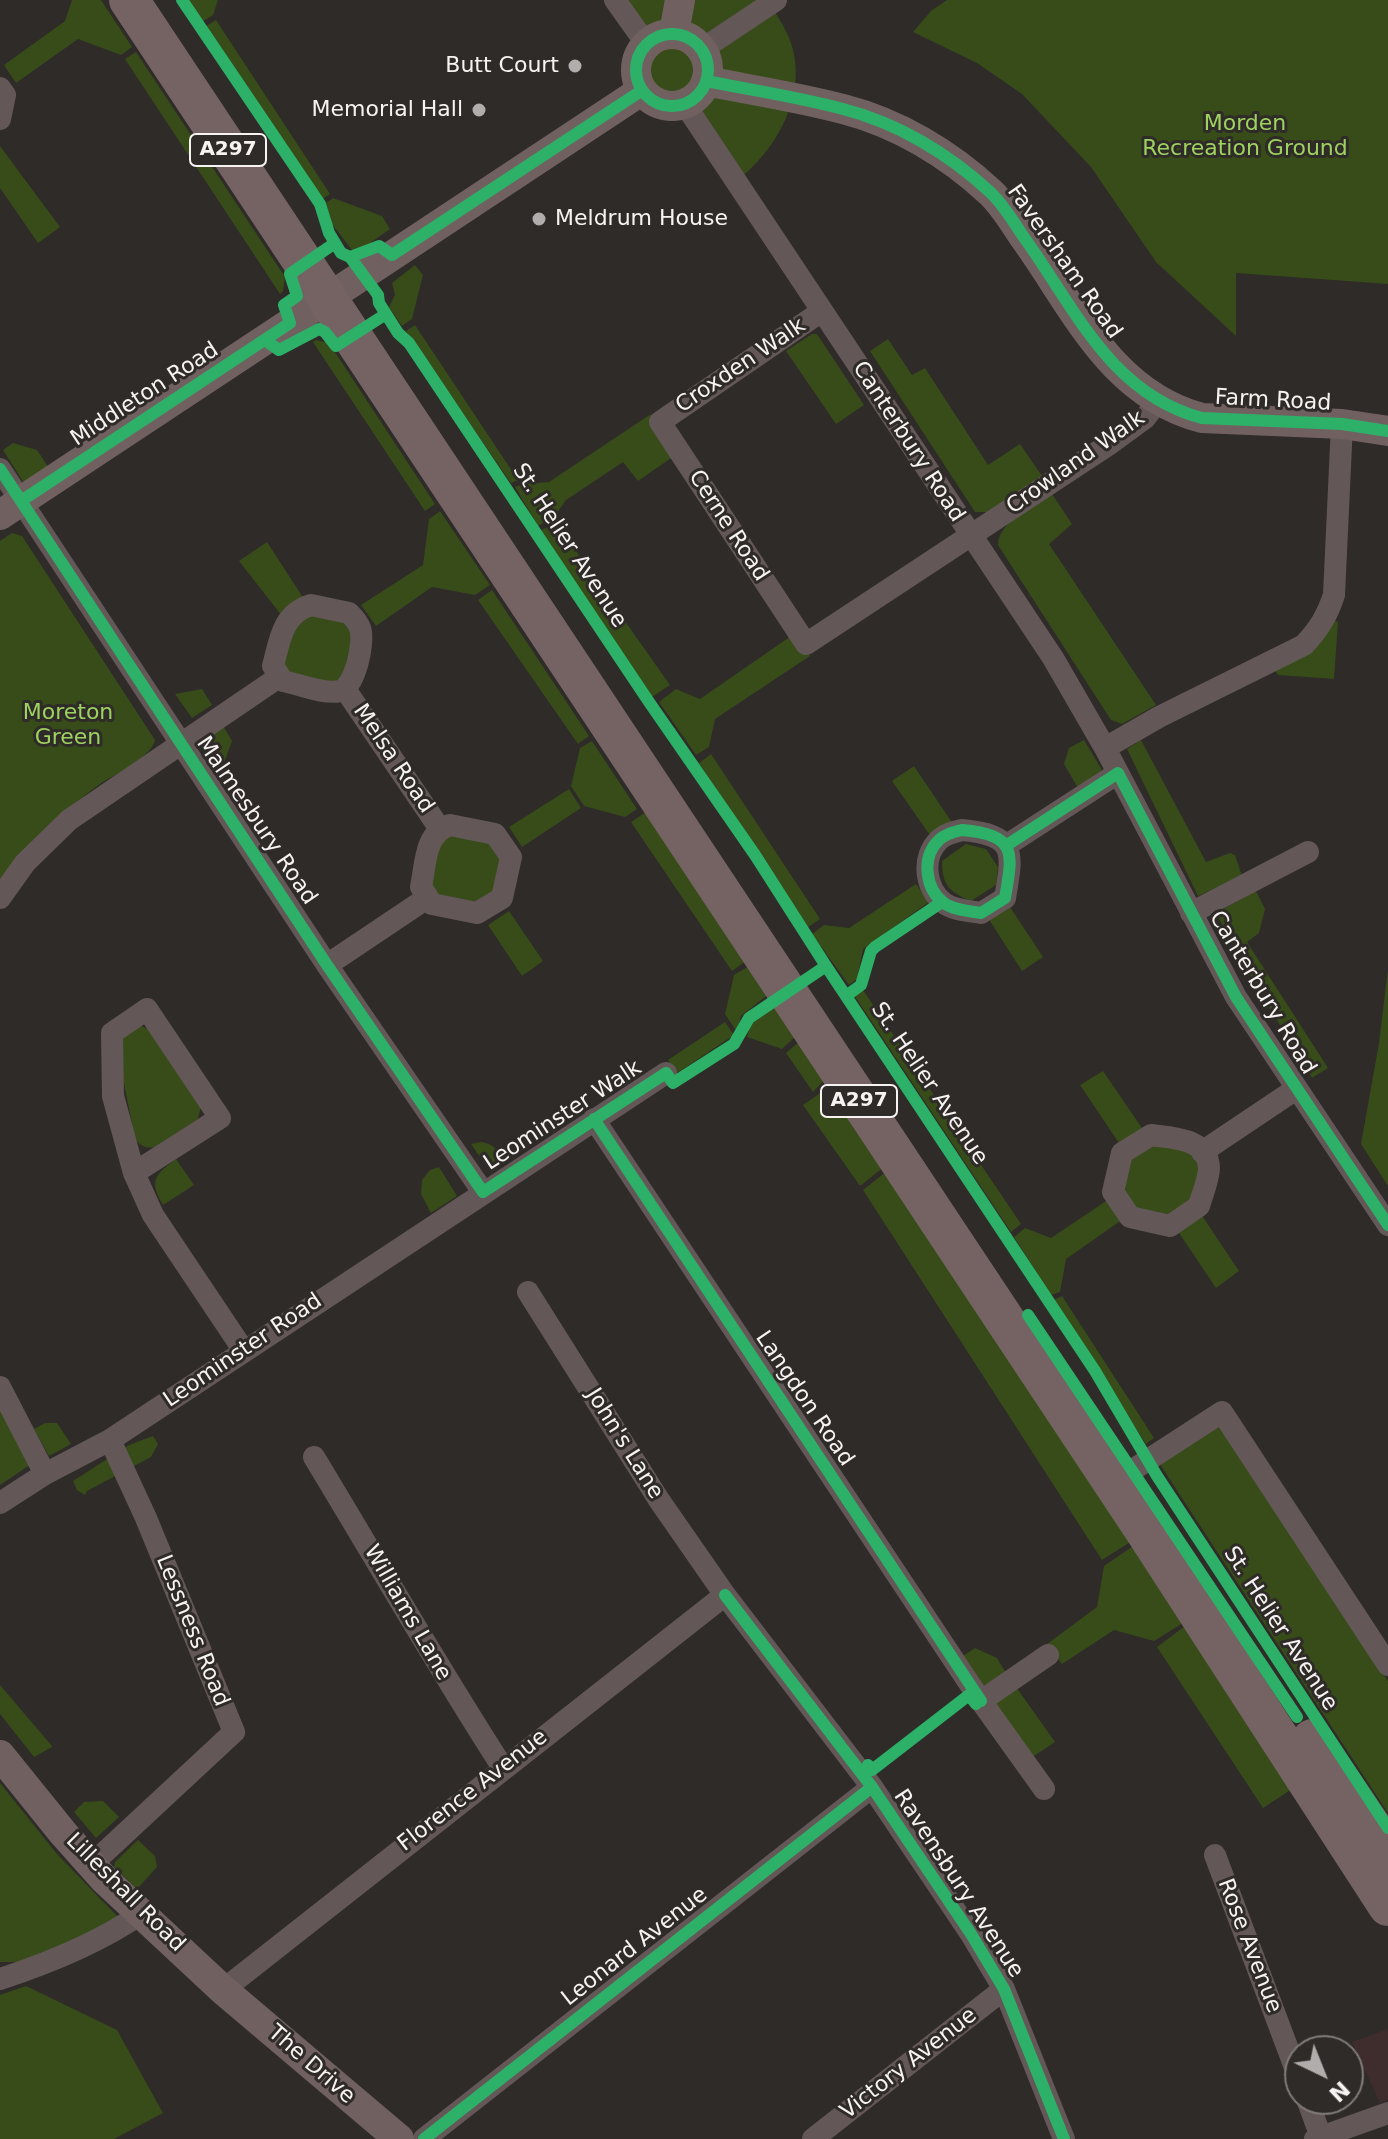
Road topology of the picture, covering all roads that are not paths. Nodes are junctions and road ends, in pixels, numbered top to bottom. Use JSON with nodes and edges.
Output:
{"nodes":[{"id":1,"x":129,"y":0,"type":"edge"},
{"id":2,"x":156,"y":0,"type":"edge"},
{"id":3,"x":615,"y":0,"type":"edge"},
{"id":4,"x":680,"y":0,"type":"edge"},
{"id":5,"x":776,"y":0,"type":"edge"},
{"id":6,"x":674,"y":33,"type":"junction"},
{"id":7,"x":647,"y":45,"type":"junction"},
{"id":8,"x":701,"y":50,"type":"junction"},
{"id":9,"x":706,"y":81,"type":"junction"},
{"id":10,"x":0,"y":88,"type":"edge"},
{"id":11,"x":641,"y":91,"type":"junction"},
{"id":12,"x":684,"y":103,"type":"junction"},
{"id":13,"x":0,"y":119,"type":"edge"},
{"id":14,"x":336,"y":293,"type":"junction"},
{"id":15,"x":822,"y":311,"type":"junction"},
{"id":16,"x":1158,"y":401,"type":"junction"},
{"id":17,"x":660,"y":422,"type":"joint"},
{"id":18,"x":1342,"y":424,"type":"junction"},
{"id":19,"x":1388,"y":431,"type":"edge"},
{"id":20,"x":0,"y":469,"type":"edge"},
{"id":21,"x":10,"y":508,"type":"edge"},
{"id":22,"x":970,"y":536,"type":"junction"},
{"id":23,"x":795,"y":630,"type":"joint"},
{"id":24,"x":279,"y":677,"type":"junction"},
{"id":25,"x":345,"y":689,"type":"junction"},
{"id":26,"x":179,"y":743,"type":"junction"},
{"id":27,"x":1105,"y":748,"type":"junction"},
{"id":28,"x":1118,"y":773,"type":"junction"},
{"id":29,"x":440,"y":829,"type":"junction"},
{"id":30,"x":1007,"y":845,"type":"dead end"},
{"id":31,"x":1308,"y":852,"type":"dead end"},
{"id":32,"x":0,"y":898,"type":"edge"},
{"id":33,"x":427,"y":898,"type":"junction"},
{"id":34,"x":1191,"y":913,"type":"junction"},
{"id":35,"x":327,"y":965,"type":"junction"},
{"id":36,"x":666,"y":1073,"type":"dead end"},
{"id":37,"x":1296,"y":1089,"type":"junction"},
{"id":38,"x":594,"y":1119,"type":"junction"},
{"id":39,"x":1202,"y":1152,"type":"junction"},
{"id":40,"x":134,"y":1173,"type":"junction"},
{"id":41,"x":483,"y":1192,"type":"junction"},
{"id":42,"x":1388,"y":1225,"type":"edge"},
{"id":43,"x":528,"y":1292,"type":"dead end"},
{"id":44,"x":244,"y":1351,"type":"junction"},
{"id":45,"x":0,"y":1387,"type":"edge"},
{"id":46,"x":110,"y":1440,"type":"junction"},
{"id":47,"x":314,"y":1457,"type":"dead end"},
{"id":48,"x":1131,"y":1471,"type":"junction"},
{"id":49,"x":45,"y":1474,"type":"junction"},
{"id":50,"x":0,"y":1503,"type":"edge"},
{"id":51,"x":725,"y":1595,"type":"junction"},
{"id":52,"x":1048,"y":1655,"type":"dead end"},
{"id":53,"x":1388,"y":1665,"type":"edge"},
{"id":54,"x":981,"y":1701,"type":"junction"},
{"id":55,"x":0,"y":1755,"type":"edge"},
{"id":56,"x":503,"y":1768,"type":"junction"},
{"id":57,"x":872,"y":1787,"type":"junction"},
{"id":58,"x":1044,"y":1789,"type":"dead end"},
{"id":59,"x":1388,"y":1851,"type":"edge"},
{"id":60,"x":1215,"y":1855,"type":"dead end"},
{"id":61,"x":91,"y":1865,"type":"junction"},
{"id":62,"x":1388,"y":1906,"type":"edge"},
{"id":63,"x":142,"y":1913,"type":"junction"},
{"id":64,"x":0,"y":1979,"type":"edge"},
{"id":65,"x":1004,"y":1989,"type":"junction"},
{"id":66,"x":223,"y":1990,"type":"junction"},
{"id":67,"x":1284,"y":2038,"type":"edge"},
{"id":68,"x":1388,"y":2113,"type":"edge"},
{"id":69,"x":1312,"y":2115,"type":"edge"},
{"id":70,"x":1318,"y":2138,"type":"edge"},
{"id":71,"x":399,"y":2139,"type":"edge"},
{"id":72,"x":424,"y":2139,"type":"edge"},
{"id":73,"x":813,"y":2139,"type":"edge"},
{"id":74,"x":1064,"y":2139,"type":"edge"}],
"edges":[{"from":1,"to":14,"type":"highway","name":"St. Helier Avenue","number":"A297"},
{"from":2,"to":14,"type":"highway","name":"St. Helier Avenue"},
{"from":3,"to":7,"type":"street"},
{"from":4,"to":6,"type":"street"},
{"from":5,"to":8,"type":"street"},
{"from":6,"to":7,"type":"street"},
{"from":6,"to":8,"type":"street"},
{"from":7,"to":11,"type":"street"},
{"from":8,"to":9,"type":"street"},
{"from":9,"to":12,"type":"street"},
{"from":9,"to":16,"type":"street","name":"Faversham Road"},
{"from":10,"to":13,"type":"street"},
{"from":11,"to":12,"type":"street"},
{"from":11,"to":14,"type":"street","name":"Middleton Road"},
{"from":12,"to":15,"type":"street","name":"Canterbury Road"},
{"from":14,"to":21,"type":"street","name":"Middleton Road"},
{"from":14,"to":48,"type":"highway","name":"St. Helier Avenue","number":"A297"},
{"from":14,"to":62,"type":"highway","name":"St. Helier Avenue","number":"A297"},
{"from":15,"to":17,"type":"street","name":"Croxden Walk"},
{"from":15,"to":22,"type":"street","name":"Canterbury Road"},
{"from":16,"to":18,"type":"street","name":"Farm Road"},
{"from":16,"to":22,"type":"street","name":"Crowland Walk"},
{"from":17,"to":23,"type":"street","name":"Cerne Road"},
{"from":18,"to":19,"type":"street","name":"Farm Road"},
{"from":18,"to":27,"type":"street"},
{"from":20,"to":21,"type":"street","name":"Malmesbury Road"},
{"from":21,"to":26,"type":"street","name":"Malmesbury Road"},
{"from":22,"to":23,"type":"street","name":"Crowland Walk"},
{"from":22,"to":27,"type":"street","name":"Canterbury Road"},
{"from":24,"to":25,"type":"street"},
{"from":24,"to":25,"type":"street"},
{"from":24,"to":26,"type":"street"},
{"from":25,"to":29,"type":"street","name":"Melsa Road"},
{"from":26,"to":32,"type":"street"},
{"from":26,"to":35,"type":"street","name":"Malmesbury Road"},
{"from":27,"to":28,"type":"street","name":"Canterbury Road"},
{"from":28,"to":30,"type":"street"},
{"from":28,"to":34,"type":"street","name":"Canterbury Road"},
{"from":29,"to":33,"type":"street"},
{"from":29,"to":33,"type":"street"},
{"from":31,"to":34,"type":"street","name":"Canterbury Road"},
{"from":33,"to":35,"type":"street"},
{"from":34,"to":37,"type":"street","name":"Canterbury Road"},
{"from":35,"to":41,"type":"street","name":"Malmesbury Road"},
{"from":36,"to":38,"type":"street","name":"Leominster Walk"},
{"from":37,"to":39,"type":"street"},
{"from":37,"to":42,"type":"street","name":"Canterbury Road"},
{"from":38,"to":41,"type":"street","name":"Leominster Walk"},
{"from":38,"to":54,"type":"street","name":"Langdon Road"},
{"from":39,"to":39,"type":"street"},
{"from":40,"to":40,"type":"street"},
{"from":40,"to":44,"type":"street"},
{"from":41,"to":44,"type":"street","name":"Leominster Road"},
{"from":43,"to":51,"type":"street","name":"John's Lane"},
{"from":44,"to":46,"type":"street","name":"Leominster Road"},
{"from":45,"to":49,"type":"street"},
{"from":46,"to":49,"type":"street","name":"Leominster Road"},
{"from":46,"to":61,"type":"street","name":"Lessness Road"},
{"from":47,"to":56,"type":"street","name":"Williams Lane"},
{"from":48,"to":53,"type":"street"},
{"from":48,"to":59,"type":"highway","name":"St. Helier Avenue","number":"A297"},
{"from":49,"to":50,"type":"street","name":"Leominster Road"},
{"from":51,"to":56,"type":"street","name":"Florence Avenue"},
{"from":51,"to":57,"type":"street","name":"Ravensbury Avenue"},
{"from":52,"to":54,"type":"street"},
{"from":54,"to":58,"type":"street","name":"Langdon Road"},
{"from":55,"to":61,"type":"street","name":"Lilleshall Road"},
{"from":56,"to":66,"type":"street","name":"Florence Avenue"},
{"from":57,"to":65,"type":"street","name":"Ravensbury Avenue"},
{"from":57,"to":72,"type":"street","name":"Leonard Avenue"},
{"from":60,"to":67,"type":"street","name":"Rose Avenue"},
{"from":61,"to":63,"type":"street","name":"Lilleshall Road"},
{"from":63,"to":64,"type":"street"},
{"from":63,"to":66,"type":"street","name":"Lilleshall Road"},
{"from":65,"to":73,"type":"street","name":"Victory Avenue"},
{"from":65,"to":74,"type":"street","name":"Ravensbury Avenue"},
{"from":66,"to":71,"type":"street","name":"The Drive"},
{"from":68,"to":70,"type":"street"},
{"from":69,"to":70,"type":"street"}]}
